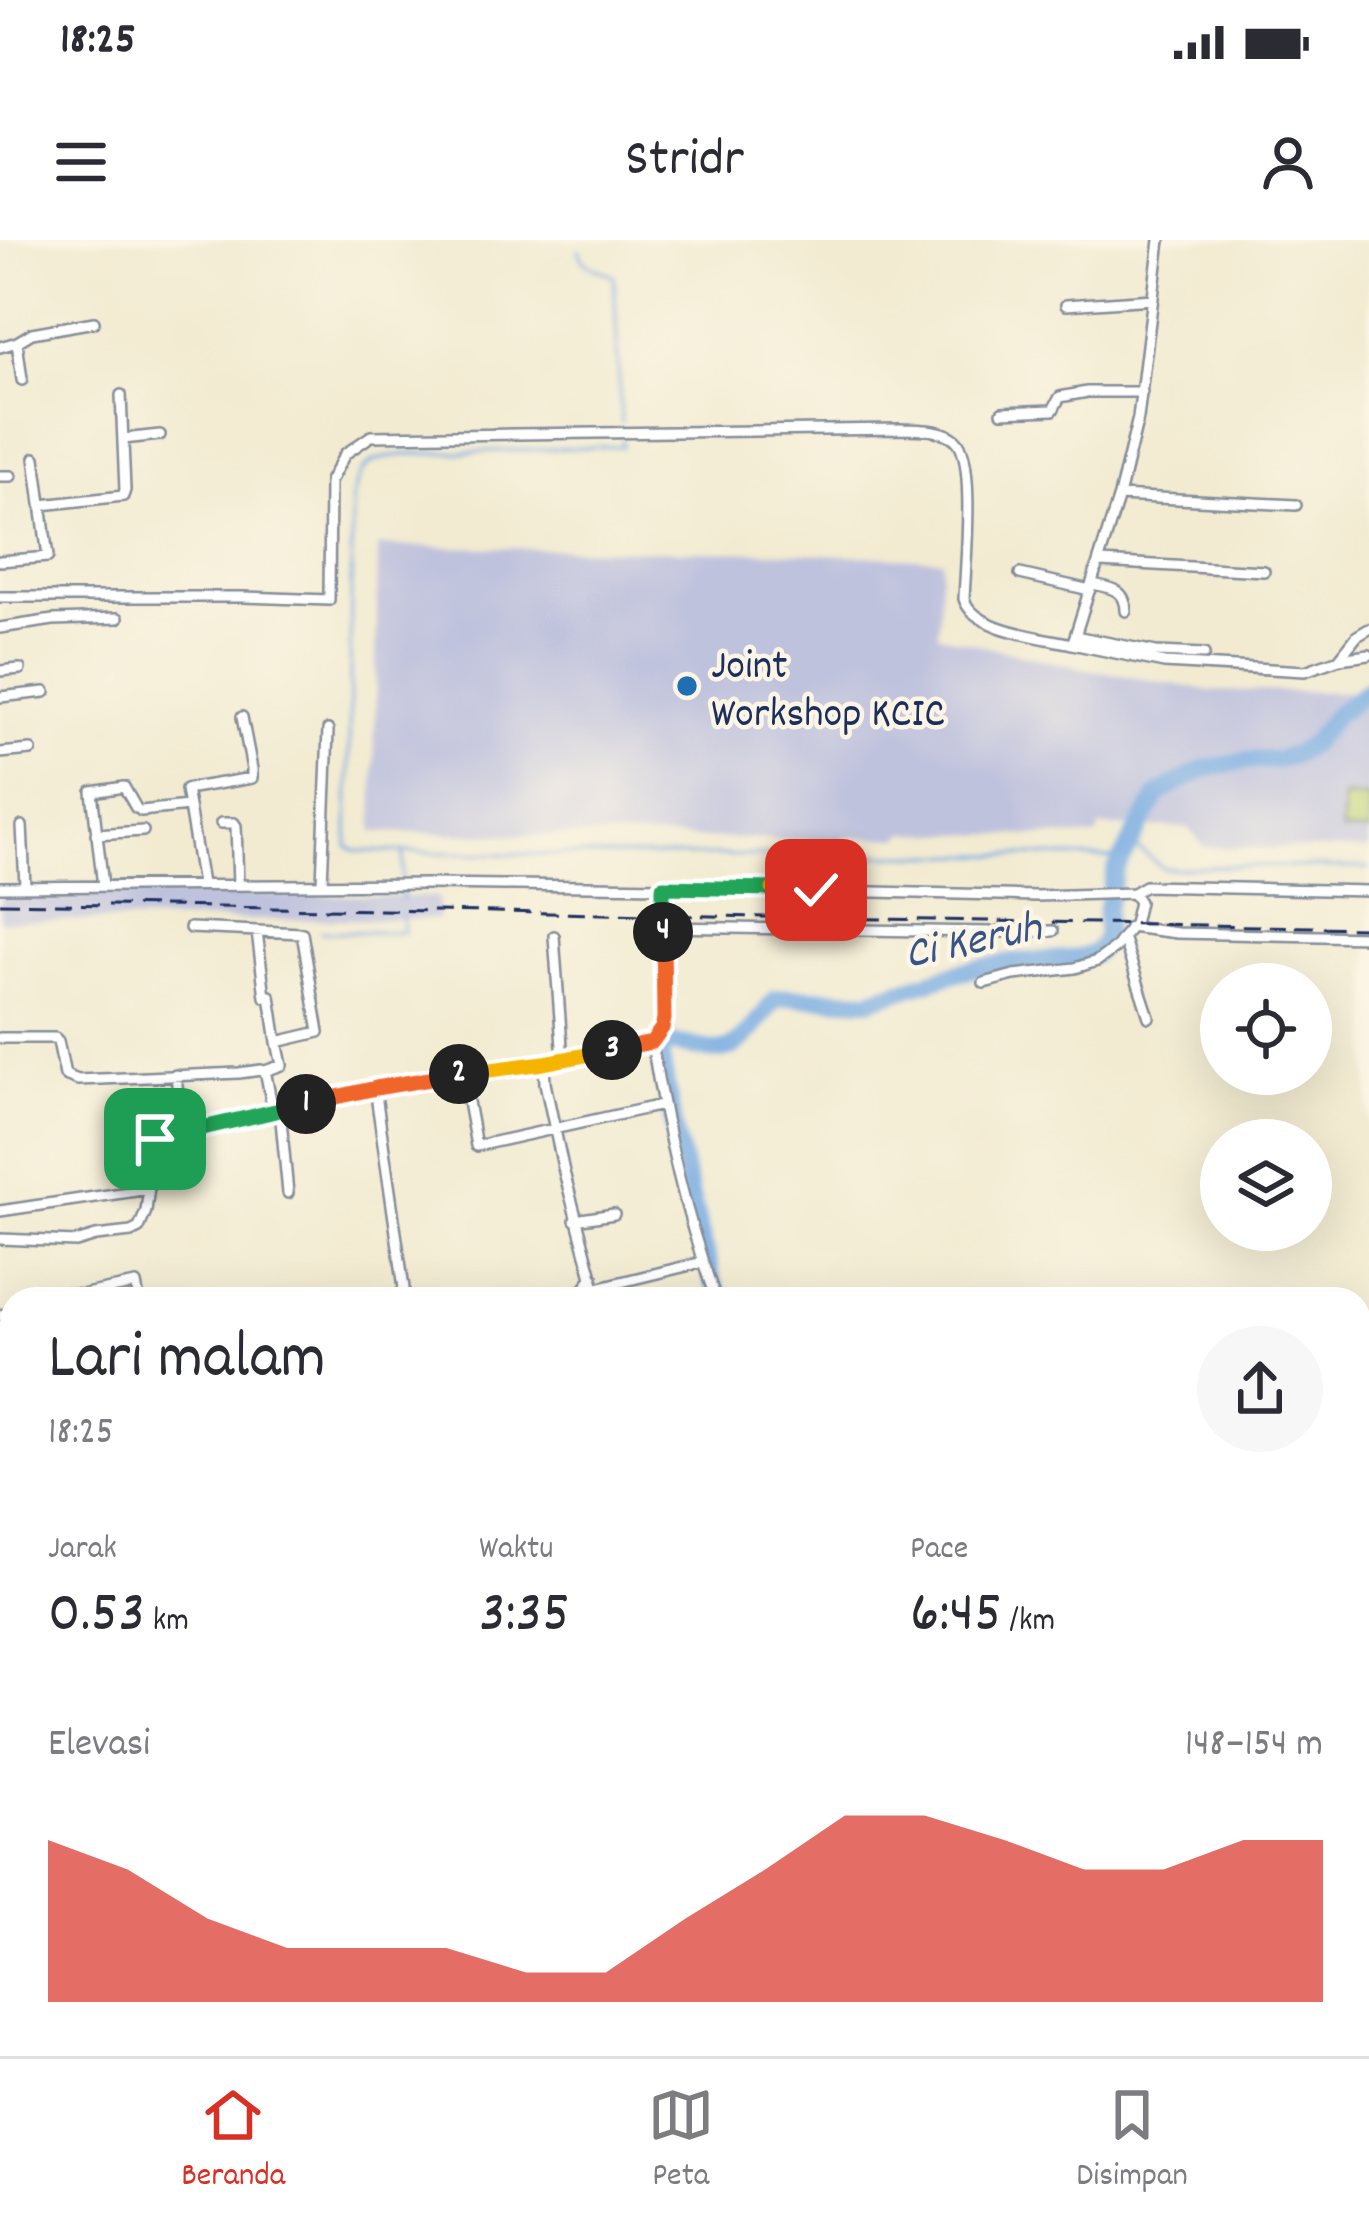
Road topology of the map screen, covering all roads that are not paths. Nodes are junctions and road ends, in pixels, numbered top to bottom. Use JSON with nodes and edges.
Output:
{"nodes":[{"id":1,"x":1160,"y":240,"type":"edge"},
{"id":2,"x":1153,"y":299,"type":"junction"},
{"id":3,"x":1066,"y":305,"type":"dead end"},
{"id":4,"x":94,"y":322,"type":"dead end"},
{"id":5,"x":0,"y":329,"type":"edge"},
{"id":6,"x":17,"y":342,"type":"junction"},
{"id":7,"x":2,"y":347,"type":"edge"},
{"id":8,"x":22,"y":380,"type":"dead end"},
{"id":9,"x":1142,"y":392,"type":"junction"},
{"id":10,"x":121,"y":395,"type":"dead end"},
{"id":11,"x":1002,"y":412,"type":"dead end"},
{"id":12,"x":160,"y":435,"type":"dead end"},
{"id":13,"x":124,"y":439,"type":"junction"},
{"id":14,"x":35,"y":458,"type":"dead end"},
{"id":15,"x":1119,"y":496,"type":"junction"},
{"id":16,"x":42,"y":505,"type":"junction"},
{"id":17,"x":1296,"y":505,"type":"dead end"},
{"id":18,"x":0,"y":561,"type":"edge"},
{"id":19,"x":1100,"y":562,"type":"junction"},
{"id":20,"x":1264,"y":571,"type":"dead end"},
{"id":21,"x":1020,"y":574,"type":"dead end"},
{"id":22,"x":1092,"y":587,"type":"junction"},
{"id":23,"x":0,"y":597,"type":"edge"},
{"id":24,"x":1126,"y":611,"type":"dead end"},
{"id":25,"x":118,"y":618,"type":"dead end"},
{"id":26,"x":0,"y":628,"type":"edge"},
{"id":27,"x":1369,"y":629,"type":"edge"},
{"id":28,"x":1074,"y":640,"type":"junction"},
{"id":29,"x":1204,"y":654,"type":"dead end"},
{"id":30,"x":1369,"y":656,"type":"edge"},
{"id":31,"x":1339,"y":659,"type":"junction"},
{"id":32,"x":20,"y":669,"type":"dead end"},
{"id":33,"x":0,"y":671,"type":"edge"},
{"id":34,"x":45,"y":692,"type":"dead end"},
{"id":35,"x":0,"y":697,"type":"edge"},
{"id":36,"x":242,"y":717,"type":"dead end"},
{"id":37,"x":328,"y":730,"type":"dead end"},
{"id":38,"x":31,"y":750,"type":"dead end"},
{"id":39,"x":0,"y":752,"type":"edge"},
{"id":40,"x":188,"y":806,"type":"junction"},
{"id":41,"x":220,"y":823,"type":"dead end"},
{"id":42,"x":22,"y":826,"type":"dead end"},
{"id":43,"x":143,"y":831,"type":"dead end"},
{"id":44,"x":96,"y":834,"type":"junction"},
{"id":45,"x":202,"y":884,"type":"junction"},
{"id":46,"x":238,"y":884,"type":"junction"},
{"id":47,"x":322,"y":884,"type":"junction"},
{"id":48,"x":26,"y":885,"type":"junction"},
{"id":49,"x":103,"y":886,"type":"junction"},
{"id":50,"x":0,"y":887,"type":"edge"},
{"id":51,"x":663,"y":887,"type":"junction"},
{"id":52,"x":1369,"y":891,"type":"edge"},
{"id":53,"x":1132,"y":893,"type":"junction"},
{"id":54,"x":663,"y":927,"type":"junction"},
{"id":55,"x":190,"y":928,"type":"dead end"},
{"id":56,"x":257,"y":931,"type":"junction"},
{"id":57,"x":1053,"y":931,"type":"dead end"},
{"id":58,"x":1126,"y":932,"type":"junction"},
{"id":59,"x":554,"y":936,"type":"dead end"},
{"id":60,"x":1369,"y":937,"type":"edge"},
{"id":61,"x":984,"y":983,"type":"dead end"},
{"id":62,"x":1148,"y":1017,"type":"dead end"},
{"id":63,"x":0,"y":1038,"type":"edge"},
{"id":64,"x":277,"y":1042,"type":"junction"},
{"id":65,"x":652,"y":1042,"type":"junction"},
{"id":66,"x":563,"y":1060,"type":"junction"},
{"id":67,"x":544,"y":1063,"type":"junction"},
{"id":68,"x":265,"y":1071,"type":"junction"},
{"id":69,"x":463,"y":1074,"type":"junction"},
{"id":70,"x":176,"y":1075,"type":"junction"},
{"id":71,"x":376,"y":1088,"type":"junction"},
{"id":72,"x":662,"y":1105,"type":"junction"},
{"id":73,"x":276,"y":1111,"type":"junction"},
{"id":74,"x":556,"y":1127,"type":"junction"},
{"id":75,"x":182,"y":1133,"type":"junction"},
{"id":76,"x":149,"y":1189,"type":"junction"},
{"id":77,"x":288,"y":1192,"type":"dead end"},
{"id":78,"x":0,"y":1211,"type":"edge"},
{"id":79,"x":614,"y":1214,"type":"dead end"},
{"id":80,"x":575,"y":1220,"type":"junction"},
{"id":81,"x":0,"y":1239,"type":"edge"},
{"id":82,"x":703,"y":1262,"type":"junction"},
{"id":83,"x":404,"y":1287,"type":"edge"},
{"id":84,"x":595,"y":1287,"type":"edge"},
{"id":85,"x":599,"y":1287,"type":"edge"},
{"id":86,"x":712,"y":1287,"type":"edge"}],
"edges":[{"from":1,"to":2,"type":"street"},
{"from":2,"to":3,"type":"street"},
{"from":2,"to":9,"type":"street"},
{"from":4,"to":6,"type":"street"},
{"from":5,"to":7,"type":"street"},
{"from":6,"to":7,"type":"street"},
{"from":6,"to":8,"type":"street"},
{"from":9,"to":11,"type":"street"},
{"from":9,"to":15,"type":"street"},
{"from":10,"to":13,"type":"street"},
{"from":12,"to":13,"type":"street"},
{"from":13,"to":16,"type":"street"},
{"from":14,"to":16,"type":"street"},
{"from":15,"to":17,"type":"street"},
{"from":15,"to":19,"type":"street"},
{"from":16,"to":18,"type":"street"},
{"from":19,"to":20,"type":"street"},
{"from":19,"to":22,"type":"street"},
{"from":21,"to":22,"type":"street"},
{"from":22,"to":24,"type":"street"},
{"from":22,"to":28,"type":"street"},
{"from":23,"to":28,"type":"street"},
{"from":25,"to":26,"type":"street"},
{"from":27,"to":31,"type":"street"},
{"from":28,"to":29,"type":"street"},
{"from":28,"to":31,"type":"street"},
{"from":30,"to":31,"type":"street"},
{"from":32,"to":33,"type":"street"},
{"from":34,"to":35,"type":"street"},
{"from":36,"to":40,"type":"street"},
{"from":37,"to":47,"type":"street"},
{"from":38,"to":39,"type":"street"},
{"from":40,"to":44,"type":"street"},
{"from":40,"to":45,"type":"street"},
{"from":41,"to":46,"type":"street"},
{"from":42,"to":48,"type":"street"},
{"from":43,"to":44,"type":"street"},
{"from":44,"to":49,"type":"street"},
{"from":45,"to":46,"type":"street"},
{"from":45,"to":49,"type":"street"},
{"from":46,"to":47,"type":"street"},
{"from":47,"to":51,"type":"street"},
{"from":48,"to":49,"type":"street"},
{"from":48,"to":50,"type":"street"},
{"from":51,"to":53,"type":"street"},
{"from":51,"to":54,"type":"street"},
{"from":52,"to":53,"type":"street"},
{"from":53,"to":58,"type":"street"},
{"from":54,"to":57,"type":"street"},
{"from":54,"to":65,"type":"street"},
{"from":55,"to":56,"type":"street"},
{"from":56,"to":64,"type":"street"},
{"from":56,"to":64,"type":"street"},
{"from":58,"to":60,"type":"street"},
{"from":58,"to":61,"type":"street"},
{"from":58,"to":62,"type":"street"},
{"from":59,"to":66,"type":"street"},
{"from":63,"to":70,"type":"street"},
{"from":64,"to":68,"type":"street"},
{"from":65,"to":66,"type":"street"},
{"from":65,"to":72,"type":"street"},
{"from":66,"to":67,"type":"street"},
{"from":67,"to":69,"type":"street"},
{"from":67,"to":74,"type":"street"},
{"from":68,"to":70,"type":"street"},
{"from":68,"to":73,"type":"street"},
{"from":69,"to":71,"type":"street"},
{"from":69,"to":74,"type":"street"},
{"from":70,"to":75,"type":"street"},
{"from":71,"to":73,"type":"street"},
{"from":71,"to":83,"type":"street"},
{"from":72,"to":74,"type":"street"},
{"from":72,"to":82,"type":"street"},
{"from":73,"to":75,"type":"street"},
{"from":73,"to":77,"type":"street"},
{"from":74,"to":80,"type":"street"},
{"from":75,"to":76,"type":"street"},
{"from":76,"to":78,"type":"street"},
{"from":76,"to":81,"type":"street"},
{"from":79,"to":80,"type":"street"},
{"from":80,"to":84,"type":"street"},
{"from":82,"to":85,"type":"street"},
{"from":82,"to":86,"type":"street"}]}
